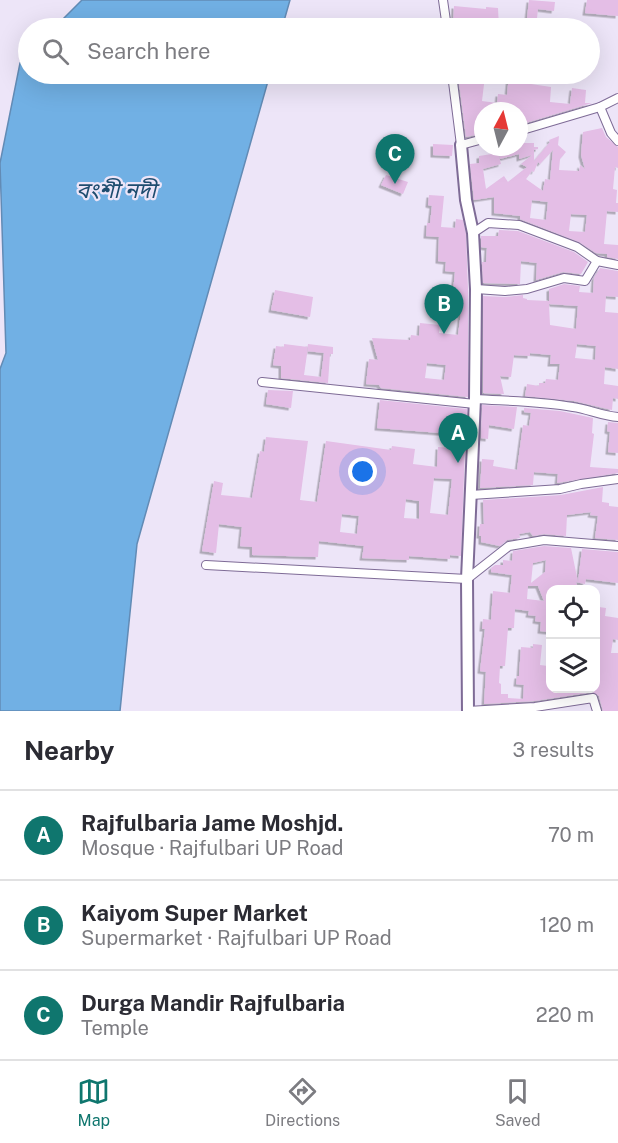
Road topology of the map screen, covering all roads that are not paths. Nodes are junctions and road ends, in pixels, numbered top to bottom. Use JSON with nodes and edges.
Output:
{"nodes":[{"id":1,"x":443,"y":0,"type":"edge"},
{"id":2,"x":446,"y":18,"type":"edge"},
{"id":3,"x":453,"y":84,"type":"edge"},
{"id":4,"x":618,"y":98,"type":"edge"},
{"id":5,"x":600,"y":107,"type":"junction"},
{"id":6,"x":528,"y":128,"type":"edge"},
{"id":7,"x":474,"y":141,"type":"edge"},
{"id":8,"x":618,"y":141,"type":"edge"},
{"id":9,"x":461,"y":145,"type":"junction"},
{"id":10,"x":473,"y":233,"type":"junction"},
{"id":11,"x":597,"y":261,"type":"junction"},
{"id":12,"x":618,"y":265,"type":"edge"},
{"id":13,"x":476,"y":289,"type":"junction"},
{"id":14,"x":262,"y":382,"type":"dead end"},
{"id":15,"x":475,"y":401,"type":"junction"},
{"id":16,"x":618,"y":417,"type":"edge"},
{"id":17,"x":618,"y":479,"type":"edge"},
{"id":18,"x":471,"y":495,"type":"junction"},
{"id":19,"x":618,"y":546,"type":"edge"},
{"id":20,"x":206,"y":565,"type":"dead end"},
{"id":21,"x":467,"y":579,"type":"junction"},
{"id":22,"x":468,"y":711,"type":"edge"},
{"id":23,"x":597,"y":711,"type":"edge"}],
"edges":[{"from":1,"to":2,"type":"street"},
{"from":3,"to":9,"type":"street"},
{"from":4,"to":5,"type":"street"},
{"from":5,"to":6,"type":"street"},
{"from":5,"to":8,"type":"street"},
{"from":7,"to":9,"type":"street"},
{"from":9,"to":10,"type":"street"},
{"from":10,"to":11,"type":"street"},
{"from":10,"to":13,"type":"street"},
{"from":11,"to":12,"type":"street"},
{"from":11,"to":13,"type":"street"},
{"from":13,"to":15,"type":"street"},
{"from":14,"to":15,"type":"street"},
{"from":15,"to":16,"type":"street"},
{"from":15,"to":18,"type":"street"},
{"from":17,"to":18,"type":"street"},
{"from":18,"to":21,"type":"street"},
{"from":19,"to":21,"type":"street"},
{"from":20,"to":21,"type":"street"},
{"from":21,"to":22,"type":"street"},
{"from":22,"to":23,"type":"street"}]}
